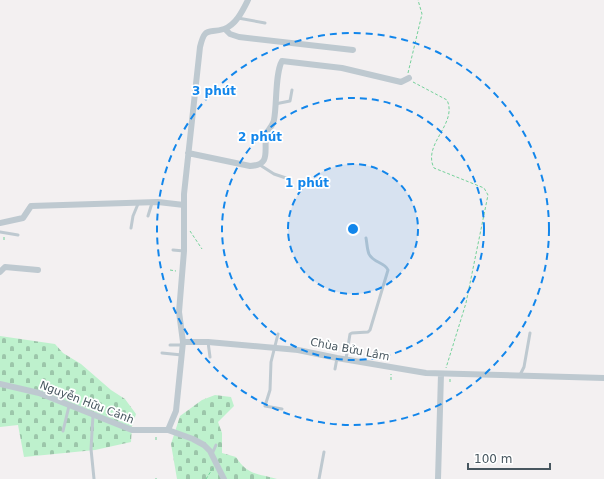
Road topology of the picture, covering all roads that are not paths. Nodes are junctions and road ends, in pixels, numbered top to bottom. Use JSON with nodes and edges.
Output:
{"nodes":[{"id":1,"x":248,"y":0,"type":"edge"},
{"id":2,"x":238,"y":18,"type":"junction"},
{"id":3,"x":265,"y":23,"type":"dead end"},
{"id":4,"x":225,"y":29,"type":"junction"},
{"id":5,"x":353,"y":50,"type":"dead end"},
{"id":6,"x":409,"y":78,"type":"road end"},
{"id":7,"x":292,"y":90,"type":"dead end"},
{"id":8,"x":275,"y":104,"type":"junction"},
{"id":9,"x":188,"y":153,"type":"junction"},
{"id":10,"x":260,"y":164,"type":"junction"},
{"id":11,"x":290,"y":179,"type":"dead end"},
{"id":12,"x":152,"y":203,"type":"junction"},
{"id":13,"x":138,"y":204,"type":"junction"},
{"id":14,"x":184,"y":205,"type":"junction"},
{"id":15,"x":148,"y":216,"type":"dead end"},
{"id":16,"x":0,"y":223,"type":"edge"},
{"id":17,"x":131,"y":228,"type":"dead end"},
{"id":18,"x":0,"y":232,"type":"edge"},
{"id":19,"x":18,"y":235,"type":"dead end"},
{"id":20,"x":366,"y":238,"type":"dead end"},
{"id":21,"x":173,"y":250,"type":"dead end"},
{"id":22,"x":184,"y":251,"type":"junction"},
{"id":23,"x":38,"y":270,"type":"dead end"},
{"id":24,"x":0,"y":272,"type":"edge"},
{"id":25,"x":530,"y":333,"type":"dead end"},
{"id":26,"x":278,"y":334,"type":"dead end"},
{"id":27,"x":208,"y":342,"type":"junction"},
{"id":28,"x":182,"y":344,"type":"junction"},
{"id":29,"x":170,"y":345,"type":"dead end"},
{"id":30,"x":275,"y":348,"type":"junction"},
{"id":31,"x":162,"y":353,"type":"dead end"},
{"id":32,"x":182,"y":355,"type":"junction"},
{"id":33,"x":210,"y":358,"type":"dead end"},
{"id":34,"x":337,"y":358,"type":"junction"},
{"id":35,"x":346,"y":359,"type":"junction"},
{"id":36,"x":335,"y":369,"type":"dead end"},
{"id":37,"x":442,"y":374,"type":"junction"},
{"id":38,"x":519,"y":376,"type":"junction"},
{"id":39,"x":604,"y":378,"type":"edge"},
{"id":40,"x":0,"y":384,"type":"edge"},
{"id":41,"x":70,"y":404,"type":"junction"},
{"id":42,"x":282,"y":409,"type":"dead end"},
{"id":43,"x":93,"y":414,"type":"junction"},
{"id":44,"x":168,"y":430,"type":"junction"},
{"id":45,"x":63,"y":431,"type":"dead end"},
{"id":46,"x":216,"y":445,"type":"dead end"},
{"id":47,"x":324,"y":452,"type":"dead end"},
{"id":48,"x":212,"y":454,"type":"junction"},
{"id":49,"x":94,"y":479,"type":"edge"},
{"id":50,"x":224,"y":479,"type":"edge"},
{"id":51,"x":319,"y":479,"type":"edge"},
{"id":52,"x":438,"y":479,"type":"edge"}],
"edges":[{"from":1,"to":2,"type":"street"},
{"from":2,"to":3,"type":"lane"},
{"from":2,"to":4,"type":"street"},
{"from":4,"to":5,"type":"street"},
{"from":4,"to":9,"type":"street"},
{"from":6,"to":8,"type":"street"},
{"from":7,"to":8,"type":"lane"},
{"from":8,"to":10,"type":"street"},
{"from":9,"to":10,"type":"street"},
{"from":9,"to":14,"type":"street"},
{"from":10,"to":11,"type":"lane"},
{"from":12,"to":13,"type":"street"},
{"from":12,"to":14,"type":"street"},
{"from":12,"to":15,"type":"lane"},
{"from":13,"to":16,"type":"street"},
{"from":13,"to":17,"type":"lane"},
{"from":14,"to":22,"type":"street"},
{"from":18,"to":19,"type":"lane"},
{"from":20,"to":35,"type":"lane"},
{"from":21,"to":22,"type":"lane"},
{"from":22,"to":28,"type":"street"},
{"from":23,"to":24,"type":"street"},
{"from":25,"to":38,"type":"lane"},
{"from":26,"to":30,"type":"lane"},
{"from":27,"to":28,"type":"street","name":"Chùa Bửu Lâm"},
{"from":27,"to":30,"type":"street","name":"Chùa Bửu Lâm"},
{"from":27,"to":33,"type":"lane"},
{"from":28,"to":29,"type":"lane"},
{"from":28,"to":32,"type":"street"},
{"from":30,"to":34,"type":"street","name":"Chùa Bửu Lâm"},
{"from":30,"to":42,"type":"lane"},
{"from":31,"to":32,"type":"lane"},
{"from":32,"to":44,"type":"street"},
{"from":34,"to":35,"type":"street","name":"Chùa Bửu Lâm"},
{"from":34,"to":36,"type":"lane"},
{"from":35,"to":37,"type":"street","name":"Chùa Bửu Lâm"},
{"from":37,"to":38,"type":"street","name":"Chùa Bửu Lâm"},
{"from":37,"to":52,"type":"street"},
{"from":38,"to":39,"type":"street","name":"Chùa Bửu Lâm"},
{"from":40,"to":41,"type":"street","name":"Nguyễn Hữu Cảnh"},
{"from":41,"to":43,"type":"street","name":"Nguyễn Hữu Cảnh"},
{"from":41,"to":45,"type":"lane"},
{"from":43,"to":44,"type":"street","name":"Nguyễn Hữu Cảnh"},
{"from":43,"to":49,"type":"lane"},
{"from":44,"to":48,"type":"street"},
{"from":46,"to":48,"type":"lane"},
{"from":47,"to":51,"type":"lane"},
{"from":48,"to":50,"type":"street"}]}
